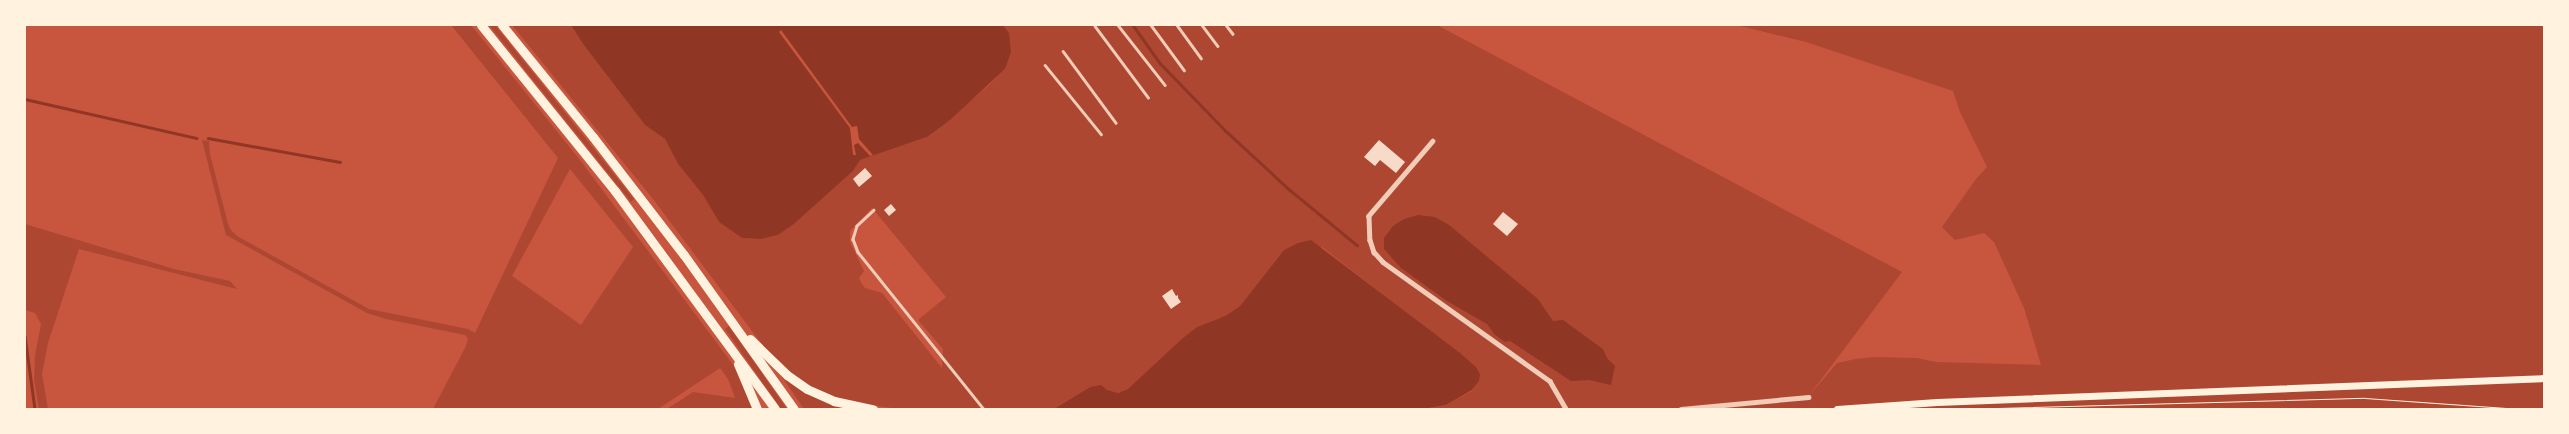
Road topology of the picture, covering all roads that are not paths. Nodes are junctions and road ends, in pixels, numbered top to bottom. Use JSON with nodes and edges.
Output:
{"nodes":[{"id":1,"x":482,"y":25,"type":"edge"},
{"id":2,"x":502,"y":25,"type":"edge"},
{"id":3,"x":1118,"y":25,"type":"edge"},
{"id":4,"x":1151,"y":25,"type":"edge"},
{"id":5,"x":1177,"y":25,"type":"edge"},
{"id":6,"x":1202,"y":25,"type":"edge"},
{"id":7,"x":1226,"y":25,"type":"edge"},
{"id":8,"x":1095,"y":26,"type":"dead end"},
{"id":9,"x":1233,"y":34,"type":"dead end"},
{"id":10,"x":1218,"y":46,"type":"dead end"},
{"id":11,"x":1063,"y":51,"type":"dead end"},
{"id":12,"x":1201,"y":58,"type":"dead end"},
{"id":13,"x":1045,"y":65,"type":"dead end"},
{"id":14,"x":1184,"y":70,"type":"dead end"},
{"id":15,"x":1166,"y":85,"type":"dead end"},
{"id":16,"x":1148,"y":97,"type":"dead end"},
{"id":17,"x":1116,"y":123,"type":"dead end"},
{"id":18,"x":1101,"y":134,"type":"dead end"},
{"id":19,"x":1433,"y":141,"type":"dead end"},
{"id":20,"x":874,"y":210,"type":"dead end"},
{"id":21,"x":733,"y":322,"type":"junction"},
{"id":22,"x":733,"y":349,"type":"junction"},
{"id":23,"x":2544,"y":378,"type":"edge"},
{"id":24,"x":1808,"y":397,"type":"dead end"},
{"id":25,"x":757,"y":409,"type":"edge"},
{"id":26,"x":775,"y":409,"type":"edge"},
{"id":27,"x":794,"y":409,"type":"edge"},
{"id":28,"x":873,"y":409,"type":"edge"},
{"id":29,"x":984,"y":409,"type":"edge"},
{"id":30,"x":1566,"y":409,"type":"edge"},
{"id":31,"x":1681,"y":409,"type":"edge"},
{"id":32,"x":1837,"y":409,"type":"edge"}],
"edges":[{"from":1,"to":22,"type":"highway"},
{"from":2,"to":21,"type":"highway"},
{"from":3,"to":15,"type":"lane"},
{"from":4,"to":14,"type":"lane"},
{"from":5,"to":12,"type":"lane"},
{"from":6,"to":10,"type":"lane"},
{"from":7,"to":9,"type":"lane"},
{"from":8,"to":16,"type":"lane"},
{"from":11,"to":17,"type":"lane"},
{"from":13,"to":18,"type":"lane"},
{"from":19,"to":30,"type":"street"},
{"from":20,"to":29,"type":"lane"},
{"from":21,"to":27,"type":"highway"},
{"from":21,"to":28,"type":"highway"},
{"from":22,"to":25,"type":"highway"},
{"from":22,"to":26,"type":"highway"},
{"from":23,"to":32,"type":"main road"},
{"from":24,"to":31,"type":"street"}]}
